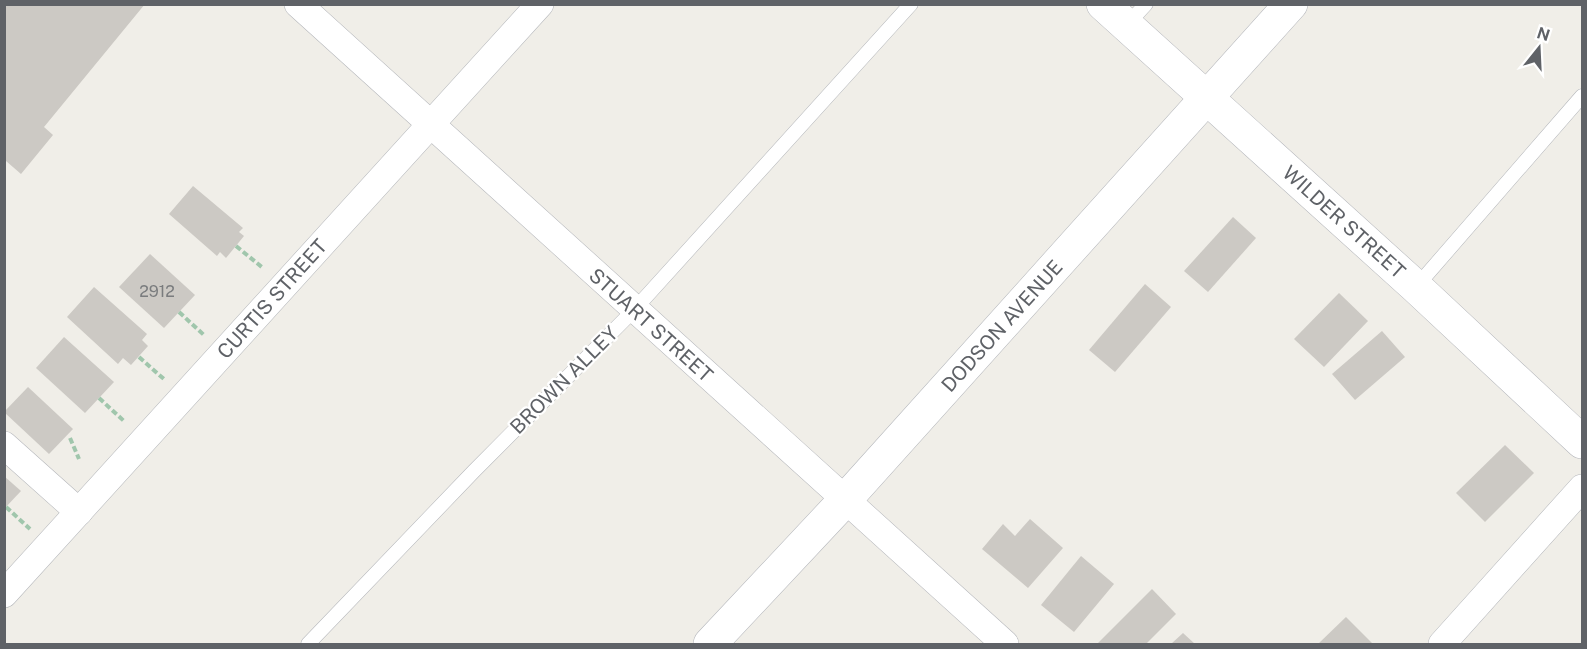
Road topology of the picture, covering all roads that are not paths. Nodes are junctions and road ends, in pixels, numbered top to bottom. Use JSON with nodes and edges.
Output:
{"nodes":[{"id":1,"x":298,"y":4,"type":"edge"},
{"id":2,"x":540,"y":4,"type":"edge"},
{"id":3,"x":911,"y":4,"type":"edge"},
{"id":4,"x":1103,"y":4,"type":"edge"},
{"id":5,"x":1291,"y":4,"type":"edge"},
{"id":6,"x":1136,"y":15,"type":"edge"},
{"id":7,"x":1582,"y":96,"type":"edge"},
{"id":8,"x":1206,"y":98,"type":"junction"},
{"id":9,"x":431,"y":125,"type":"junction"},
{"id":10,"x":1416,"y":287,"type":"junction"},
{"id":11,"x":634,"y":309,"type":"junction"},
{"id":12,"x":1582,"y":442,"type":"edge"},
{"id":13,"x":4,"y":445,"type":"edge"},
{"id":14,"x":1582,"y":488,"type":"edge"},
{"id":15,"x":845,"y":500,"type":"junction"},
{"id":16,"x":79,"y":512,"type":"junction"},
{"id":17,"x":4,"y":594,"type":"edge"},
{"id":18,"x":308,"y":645,"type":"edge"},
{"id":19,"x":710,"y":645,"type":"edge"},
{"id":20,"x":1005,"y":645,"type":"edge"},
{"id":21,"x":1442,"y":645,"type":"edge"}],
"edges":[{"from":1,"to":9,"type":"street","name":"STUART STREET"},
{"from":2,"to":9,"type":"street","name":"CURTIS STREET"},
{"from":3,"to":11,"type":"lane","name":"BROWN ALLEY"},
{"from":4,"to":6,"type":"street","name":"WILDER STREET"},
{"from":5,"to":8,"type":"street","name":"DODSON AVENUE"},
{"from":6,"to":8,"type":"street","name":"WILDER STREET"},
{"from":7,"to":10,"type":"lane"},
{"from":8,"to":10,"type":"street","name":"WILDER STREET"},
{"from":8,"to":15,"type":"street","name":"DODSON AVENUE"},
{"from":9,"to":11,"type":"street","name":"STUART STREET"},
{"from":9,"to":16,"type":"street","name":"CURTIS STREET"},
{"from":10,"to":12,"type":"street","name":"WILDER STREET"},
{"from":11,"to":15,"type":"street","name":"STUART STREET"},
{"from":11,"to":18,"type":"lane","name":"BROWN ALLEY"},
{"from":13,"to":16,"type":"street"},
{"from":14,"to":21,"type":"street"},
{"from":15,"to":19,"type":"street","name":"DODSON AVENUE"},
{"from":15,"to":20,"type":"street","name":"STUART STREET"},
{"from":16,"to":17,"type":"street","name":"CURTIS STREET"}]}
